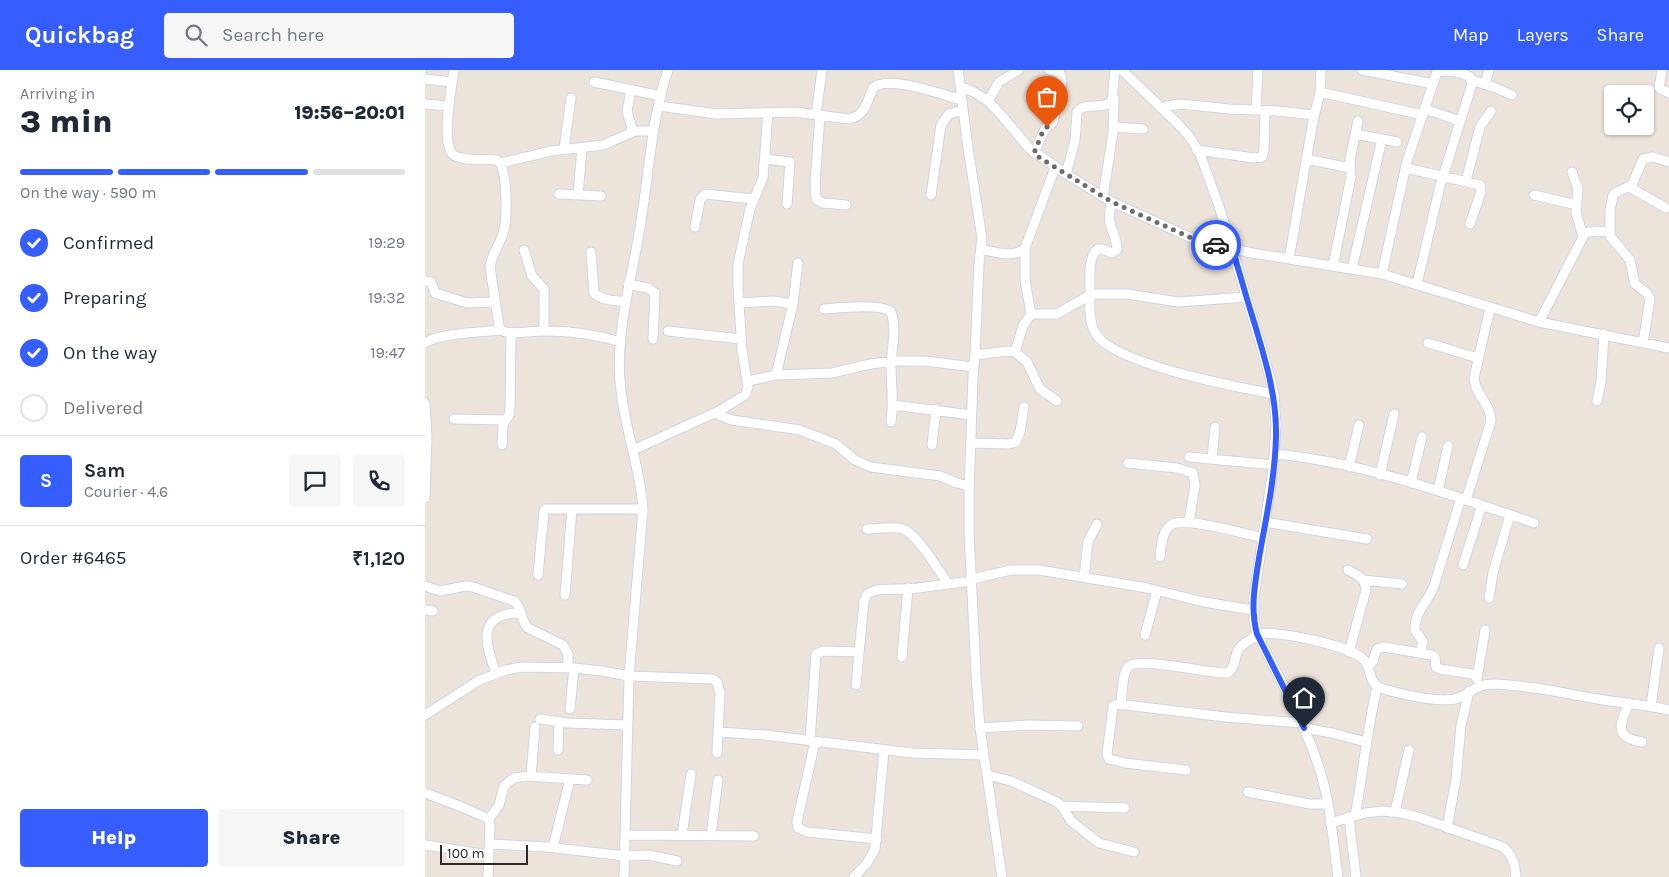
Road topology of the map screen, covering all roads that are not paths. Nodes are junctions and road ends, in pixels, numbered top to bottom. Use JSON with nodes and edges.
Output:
{"nodes":[{"id":1,"x":454,"y":70,"type":"edge"},
{"id":2,"x":668,"y":70,"type":"edge"},
{"id":3,"x":822,"y":70,"type":"edge"},
{"id":4,"x":958,"y":70,"type":"edge"},
{"id":5,"x":1019,"y":70,"type":"edge"},
{"id":6,"x":1049,"y":70,"type":"edge"},
{"id":7,"x":1115,"y":70,"type":"edge"},
{"id":8,"x":1122,"y":70,"type":"edge"},
{"id":9,"x":1257,"y":70,"type":"edge"},
{"id":10,"x":1321,"y":70,"type":"edge"},
{"id":11,"x":1362,"y":70,"type":"edge"},
{"id":12,"x":1447,"y":70,"type":"edge"},
{"id":13,"x":1489,"y":70,"type":"edge"},
{"id":14,"x":1661,"y":70,"type":"edge"},
{"id":15,"x":425,"y":79,"type":"edge"},
{"id":16,"x":1472,"y":80,"type":"junction"},
{"id":17,"x":452,"y":82,"type":"junction"},
{"id":18,"x":594,"y":82,"type":"dead end"},
{"id":19,"x":1433,"y":84,"type":"junction"},
{"id":20,"x":1485,"y":84,"type":"junction"},
{"id":21,"x":961,"y":87,"type":"junction"},
{"id":22,"x":631,"y":90,"type":"junction"},
{"id":23,"x":1319,"y":92,"type":"junction"},
{"id":24,"x":1669,"y":93,"type":"edge"},
{"id":25,"x":1512,"y":95,"type":"dead end"},
{"id":26,"x":1114,"y":96,"type":"junction"},
{"id":27,"x":571,"y":98,"type":"dead end"},
{"id":28,"x":660,"y":101,"type":"junction"},
{"id":29,"x":988,"y":101,"type":"junction"},
{"id":30,"x":425,"y":104,"type":"edge"},
{"id":31,"x":962,"y":105,"type":"junction"},
{"id":32,"x":449,"y":106,"type":"junction"},
{"id":33,"x":1163,"y":109,"type":"junction"},
{"id":34,"x":1260,"y":111,"type":"junction"},
{"id":35,"x":1491,"y":111,"type":"dead end"},
{"id":36,"x":768,"y":112,"type":"junction"},
{"id":37,"x":1424,"y":112,"type":"junction"},
{"id":38,"x":818,"y":115,"type":"junction"},
{"id":39,"x":1314,"y":115,"type":"junction"},
{"id":40,"x":1357,"y":121,"type":"dead end"},
{"id":41,"x":1460,"y":121,"type":"junction"},
{"id":42,"x":1114,"y":127,"type":"junction"},
{"id":43,"x":1143,"y":129,"type":"dead end"},
{"id":44,"x":654,"y":131,"type":"junction"},
{"id":45,"x":633,"y":132,"type":"junction"},
{"id":46,"x":1355,"y":134,"type":"junction"},
{"id":47,"x":1383,"y":139,"type":"junction"},
{"id":48,"x":1397,"y":142,"type":"dead end"},
{"id":49,"x":582,"y":148,"type":"junction"},
{"id":50,"x":564,"y":149,"type":"junction"},
{"id":51,"x":1197,"y":150,"type":"junction"},
{"id":52,"x":1034,"y":153,"type":"junction"},
{"id":53,"x":765,"y":159,"type":"junction"},
{"id":54,"x":1306,"y":159,"type":"junction"},
{"id":55,"x":1669,"y":162,"type":"edge"},
{"id":56,"x":501,"y":163,"type":"junction"},
{"id":57,"x":1055,"y":168,"type":"junction"},
{"id":58,"x":1351,"y":168,"type":"junction"},
{"id":59,"x":1406,"y":168,"type":"junction"},
{"id":60,"x":1572,"y":172,"type":"dead end"},
{"id":61,"x":1065,"y":174,"type":"junction"},
{"id":62,"x":1443,"y":176,"type":"junction"},
{"id":63,"x":1466,"y":181,"type":"junction"},
{"id":64,"x":1629,"y":187,"type":"junction"},
{"id":65,"x":559,"y":194,"type":"dead end"},
{"id":66,"x":578,"y":195,"type":"junction"},
{"id":67,"x":931,"y":195,"type":"dead end"},
{"id":68,"x":1534,"y":195,"type":"dead end"},
{"id":69,"x":601,"y":196,"type":"dead end"},
{"id":70,"x":1103,"y":196,"type":"junction"},
{"id":71,"x":753,"y":199,"type":"junction"},
{"id":72,"x":1112,"y":202,"type":"junction"},
{"id":73,"x":787,"y":204,"type":"dead end"},
{"id":74,"x":846,"y":205,"type":"dead end"},
{"id":75,"x":1577,"y":205,"type":"junction"},
{"id":76,"x":1667,"y":208,"type":"dead end"},
{"id":77,"x":1470,"y":224,"type":"dead end"},
{"id":78,"x":695,"y":227,"type":"dead end"},
{"id":79,"x":1609,"y":232,"type":"junction"},
{"id":80,"x":1583,"y":233,"type":"junction"},
{"id":81,"x":1025,"y":248,"type":"junction"},
{"id":82,"x":1232,"y":248,"type":"junction"},
{"id":83,"x":981,"y":249,"type":"junction"},
{"id":84,"x":524,"y":250,"type":"dead end"},
{"id":85,"x":591,"y":252,"type":"dead end"},
{"id":86,"x":1289,"y":259,"type":"junction"},
{"id":87,"x":799,"y":263,"type":"dead end"},
{"id":88,"x":1333,"y":266,"type":"junction"},
{"id":89,"x":1352,"y":269,"type":"junction"},
{"id":90,"x":1382,"y":274,"type":"junction"},
{"id":91,"x":425,"y":281,"type":"edge"},
{"id":92,"x":629,"y":284,"type":"junction"},
{"id":93,"x":1417,"y":284,"type":"junction"},
{"id":94,"x":1090,"y":295,"type":"junction"},
{"id":95,"x":1247,"y":298,"type":"junction"},
{"id":96,"x":495,"y":302,"type":"junction"},
{"id":97,"x":625,"y":302,"type":"junction"},
{"id":98,"x":739,"y":303,"type":"junction"},
{"id":99,"x":793,"y":304,"type":"junction"},
{"id":100,"x":824,"y":308,"type":"dead end"},
{"id":101,"x":1490,"y":308,"type":"junction"},
{"id":102,"x":1031,"y":314,"type":"junction"},
{"id":103,"x":1539,"y":322,"type":"junction"},
{"id":104,"x":501,"y":330,"type":"junction"},
{"id":105,"x":668,"y":330,"type":"dead end"},
{"id":106,"x":544,"y":331,"type":"junction"},
{"id":107,"x":511,"y":333,"type":"junction"},
{"id":108,"x":1604,"y":334,"type":"junction"},
{"id":109,"x":653,"y":339,"type":"dead end"},
{"id":110,"x":741,"y":339,"type":"junction"},
{"id":111,"x":621,"y":342,"type":"junction"},
{"id":112,"x":425,"y":343,"type":"edge"},
{"id":113,"x":1643,"y":343,"type":"junction"},
{"id":114,"x":1428,"y":344,"type":"dead end"},
{"id":115,"x":1669,"y":348,"type":"edge"},
{"id":116,"x":1015,"y":352,"type":"junction"},
{"id":117,"x":975,"y":355,"type":"junction"},
{"id":118,"x":1478,"y":358,"type":"junction"},
{"id":119,"x":891,"y":361,"type":"junction"},
{"id":120,"x":974,"y":367,"type":"junction"},
{"id":121,"x":776,"y":375,"type":"junction"},
{"id":122,"x":748,"y":381,"type":"junction"},
{"id":123,"x":1274,"y":394,"type":"junction"},
{"id":124,"x":1057,"y":401,"type":"dead end"},
{"id":125,"x":1597,"y":401,"type":"dead end"},
{"id":126,"x":425,"y":403,"type":"edge"},
{"id":127,"x":893,"y":405,"type":"junction"},
{"id":128,"x":1024,"y":407,"type":"dead end"},
{"id":129,"x":936,"y":409,"type":"junction"},
{"id":130,"x":714,"y":413,"type":"junction"},
{"id":131,"x":1394,"y":414,"type":"dead end"},
{"id":132,"x":971,"y":415,"type":"junction"},
{"id":133,"x":454,"y":419,"type":"dead end"},
{"id":134,"x":506,"y":420,"type":"junction"},
{"id":135,"x":891,"y":422,"type":"dead end"},
{"id":136,"x":1359,"y":425,"type":"dead end"},
{"id":137,"x":1215,"y":427,"type":"dead end"},
{"id":138,"x":426,"y":437,"type":"edge"},
{"id":139,"x":1422,"y":437,"type":"dead end"},
{"id":140,"x":971,"y":443,"type":"junction"},
{"id":141,"x":502,"y":445,"type":"dead end"},
{"id":142,"x":932,"y":446,"type":"dead end"},
{"id":143,"x":1448,"y":446,"type":"dead end"},
{"id":144,"x":633,"y":450,"type":"junction"},
{"id":145,"x":1275,"y":454,"type":"junction"},
{"id":146,"x":1189,"y":457,"type":"dead end"},
{"id":147,"x":1212,"y":459,"type":"junction"},
{"id":148,"x":1129,"y":463,"type":"dead end"},
{"id":149,"x":1274,"y":465,"type":"junction"},
{"id":150,"x":1349,"y":467,"type":"junction"},
{"id":151,"x":1380,"y":475,"type":"junction"},
{"id":152,"x":1411,"y":483,"type":"junction"},
{"id":153,"x":969,"y":486,"type":"junction"},
{"id":154,"x":1438,"y":491,"type":"junction"},
{"id":155,"x":425,"y":498,"type":"edge"},
{"id":156,"x":1463,"y":499,"type":"junction"},
{"id":157,"x":1483,"y":505,"type":"junction"},
{"id":158,"x":572,"y":509,"type":"junction"},
{"id":159,"x":643,"y":509,"type":"junction"},
{"id":160,"x":1510,"y":515,"type":"junction"},
{"id":161,"x":1189,"y":522,"type":"junction"},
{"id":162,"x":1265,"y":522,"type":"junction"},
{"id":163,"x":1534,"y":523,"type":"dead end"},
{"id":164,"x":1097,"y":524,"type":"dead end"},
{"id":165,"x":867,"y":529,"type":"dead end"},
{"id":166,"x":1263,"y":538,"type":"junction"},
{"id":167,"x":1367,"y":539,"type":"dead end"},
{"id":168,"x":1160,"y":557,"type":"dead end"},
{"id":169,"x":1463,"y":565,"type":"dead end"},
{"id":170,"x":1348,"y":570,"type":"dead end"},
{"id":171,"x":538,"y":575,"type":"dead end"},
{"id":172,"x":1084,"y":577,"type":"junction"},
{"id":173,"x":972,"y":580,"type":"junction"},
{"id":174,"x":1363,"y":580,"type":"junction"},
{"id":175,"x":947,"y":584,"type":"junction"},
{"id":176,"x":1402,"y":584,"type":"dead end"},
{"id":177,"x":425,"y":586,"type":"edge"},
{"id":178,"x":908,"y":588,"type":"junction"},
{"id":179,"x":1157,"y":591,"type":"junction"},
{"id":180,"x":565,"y":595,"type":"dead end"},
{"id":181,"x":1489,"y":598,"type":"dead end"},
{"id":182,"x":1253,"y":610,"type":"junction"},
{"id":183,"x":521,"y":613,"type":"junction"},
{"id":184,"x":1485,"y":630,"type":"dead end"},
{"id":185,"x":1257,"y":634,"type":"junction"},
{"id":186,"x":1145,"y":635,"type":"dead end"},
{"id":187,"x":1659,"y":648,"type":"dead end"},
{"id":188,"x":859,"y":652,"type":"junction"},
{"id":189,"x":1349,"y":652,"type":"junction"},
{"id":190,"x":1420,"y":654,"type":"junction"},
{"id":191,"x":902,"y":656,"type":"dead end"},
{"id":192,"x":1368,"y":667,"type":"junction"},
{"id":193,"x":571,"y":668,"type":"junction"},
{"id":194,"x":497,"y":673,"type":"junction"},
{"id":195,"x":1478,"y":675,"type":"junction"},
{"id":196,"x":629,"y":676,"type":"junction"},
{"id":197,"x":856,"y":685,"type":"dead end"},
{"id":198,"x":1377,"y":687,"type":"junction"},
{"id":199,"x":1473,"y":689,"type":"junction"},
{"id":200,"x":1629,"y":703,"type":"junction"},
{"id":201,"x":1121,"y":705,"type":"junction"},
{"id":202,"x":1651,"y":706,"type":"junction"},
{"id":203,"x":570,"y":709,"type":"dead end"},
{"id":204,"x":1669,"y":710,"type":"edge"},
{"id":205,"x":425,"y":715,"type":"edge"},
{"id":206,"x":559,"y":721,"type":"junction"},
{"id":207,"x":627,"y":725,"type":"junction"},
{"id":208,"x":1303,"y":725,"type":"junction"},
{"id":209,"x":1078,"y":726,"type":"dead end"},
{"id":210,"x":980,"y":728,"type":"junction"},
{"id":211,"x":719,"y":732,"type":"junction"},
{"id":212,"x":812,"y":741,"type":"junction"},
{"id":213,"x":1366,"y":742,"type":"junction"},
{"id":214,"x":1642,"y":742,"type":"dead end"},
{"id":215,"x":558,"y":750,"type":"dead end"},
{"id":216,"x":884,"y":750,"type":"junction"},
{"id":217,"x":1409,"y":750,"type":"dead end"},
{"id":218,"x":717,"y":753,"type":"dead end"},
{"id":219,"x":984,"y":755,"type":"junction"},
{"id":220,"x":1185,"y":770,"type":"dead end"},
{"id":221,"x":691,"y":774,"type":"dead end"},
{"id":222,"x":987,"y":774,"type":"junction"},
{"id":223,"x":531,"y":776,"type":"junction"},
{"id":224,"x":570,"y":779,"type":"junction"},
{"id":225,"x":587,"y":780,"type":"dead end"},
{"id":226,"x":718,"y":780,"type":"dead end"},
{"id":227,"x":1248,"y":792,"type":"dead end"},
{"id":228,"x":425,"y":793,"type":"edge"},
{"id":229,"x":1327,"y":804,"type":"junction"},
{"id":230,"x":1062,"y":806,"type":"junction"},
{"id":231,"x":1125,"y":808,"type":"dead end"},
{"id":232,"x":1395,"y":812,"type":"junction"},
{"id":233,"x":1352,"y":816,"type":"junction"},
{"id":234,"x":489,"y":820,"type":"junction"},
{"id":235,"x":1330,"y":823,"type":"junction"},
{"id":236,"x":1447,"y":828,"type":"junction"},
{"id":237,"x":626,"y":835,"type":"junction"},
{"id":238,"x":682,"y":835,"type":"junction"},
{"id":239,"x":711,"y":836,"type":"junction"},
{"id":240,"x":755,"y":836,"type":"dead end"},
{"id":241,"x":877,"y":839,"type":"junction"},
{"id":242,"x":490,"y":844,"type":"junction"},
{"id":243,"x":425,"y":845,"type":"edge"},
{"id":244,"x":553,"y":847,"type":"junction"},
{"id":245,"x":1134,"y":852,"type":"dead end"},
{"id":246,"x":489,"y":855,"type":"junction"},
{"id":247,"x":625,"y":856,"type":"junction"},
{"id":248,"x":677,"y":861,"type":"dead end"},
{"id":249,"x":488,"y":877,"type":"edge"},
{"id":250,"x":624,"y":877,"type":"edge"},
{"id":251,"x":854,"y":877,"type":"edge"},
{"id":252,"x":1002,"y":877,"type":"edge"},
{"id":253,"x":1337,"y":877,"type":"edge"},
{"id":254,"x":1356,"y":877,"type":"edge"},
{"id":255,"x":1516,"y":877,"type":"edge"}],
"edges":[{"from":1,"to":17,"type":"street"},
{"from":2,"to":28,"type":"street"},
{"from":3,"to":38,"type":"street"},
{"from":4,"to":21,"type":"street"},
{"from":5,"to":29,"type":"street"},
{"from":6,"to":52,"type":"street"},
{"from":7,"to":26,"type":"street"},
{"from":8,"to":33,"type":"street"},
{"from":9,"to":34,"type":"street"},
{"from":10,"to":23,"type":"street"},
{"from":11,"to":19,"type":"street"},
{"from":12,"to":16,"type":"street"},
{"from":12,"to":19,"type":"street"},
{"from":13,"to":20,"type":"street"},
{"from":14,"to":24,"type":"street"},
{"from":15,"to":17,"type":"street"},
{"from":16,"to":20,"type":"street"},
{"from":16,"to":41,"type":"street"},
{"from":17,"to":32,"type":"street"},
{"from":18,"to":22,"type":"street"},
{"from":19,"to":37,"type":"street"},
{"from":20,"to":25,"type":"street"},
{"from":21,"to":29,"type":"street"},
{"from":21,"to":31,"type":"street"},
{"from":22,"to":28,"type":"street"},
{"from":22,"to":45,"type":"street"},
{"from":23,"to":37,"type":"street"},
{"from":23,"to":39,"type":"street"},
{"from":26,"to":42,"type":"street"},
{"from":26,"to":61,"type":"street"},
{"from":27,"to":50,"type":"street"},
{"from":28,"to":36,"type":"street"},
{"from":28,"to":44,"type":"street"},
{"from":29,"to":52,"type":"street"},
{"from":30,"to":32,"type":"street"},
{"from":31,"to":38,"type":"street"},
{"from":31,"to":67,"type":"street"},
{"from":31,"to":83,"type":"street"},
{"from":32,"to":56,"type":"street"},
{"from":33,"to":34,"type":"street"},
{"from":33,"to":51,"type":"street"},
{"from":34,"to":39,"type":"street"},
{"from":34,"to":51,"type":"street"},
{"from":35,"to":63,"type":"street"},
{"from":36,"to":38,"type":"street"},
{"from":36,"to":53,"type":"street"},
{"from":37,"to":41,"type":"street"},
{"from":37,"to":59,"type":"street"},
{"from":38,"to":74,"type":"street"},
{"from":39,"to":54,"type":"street"},
{"from":40,"to":46,"type":"street"},
{"from":41,"to":62,"type":"street"},
{"from":42,"to":43,"type":"street"},
{"from":42,"to":70,"type":"street"},
{"from":44,"to":45,"type":"street"},
{"from":44,"to":92,"type":"street"},
{"from":45,"to":49,"type":"street"},
{"from":46,"to":47,"type":"street"},
{"from":46,"to":58,"type":"street"},
{"from":47,"to":48,"type":"street"},
{"from":47,"to":89,"type":"street"},
{"from":49,"to":50,"type":"street"},
{"from":49,"to":66,"type":"street"},
{"from":50,"to":56,"type":"street"},
{"from":51,"to":82,"type":"street"},
{"from":52,"to":57,"type":"street"},
{"from":53,"to":71,"type":"street"},
{"from":53,"to":73,"type":"street"},
{"from":54,"to":58,"type":"street"},
{"from":54,"to":86,"type":"street"},
{"from":55,"to":64,"type":"street"},
{"from":56,"to":96,"type":"street"},
{"from":57,"to":61,"type":"street"},
{"from":57,"to":81,"type":"street"},
{"from":58,"to":88,"type":"street"},
{"from":59,"to":62,"type":"street"},
{"from":59,"to":90,"type":"street"},
{"from":60,"to":75,"type":"street"},
{"from":61,"to":70,"type":"street"},
{"from":62,"to":63,"type":"street"},
{"from":62,"to":93,"type":"street"},
{"from":63,"to":77,"type":"street"},
{"from":64,"to":76,"type":"street"},
{"from":64,"to":79,"type":"street"},
{"from":65,"to":66,"type":"street"},
{"from":66,"to":69,"type":"street"},
{"from":68,"to":75,"type":"street"},
{"from":70,"to":72,"type":"street"},
{"from":71,"to":78,"type":"street"},
{"from":71,"to":98,"type":"street"},
{"from":72,"to":82,"type":"street"},
{"from":72,"to":94,"type":"street"},
{"from":75,"to":80,"type":"street"},
{"from":79,"to":80,"type":"street"},
{"from":79,"to":113,"type":"street"},
{"from":80,"to":103,"type":"street"},
{"from":81,"to":83,"type":"street"},
{"from":81,"to":102,"type":"street"},
{"from":82,"to":86,"type":"street"},
{"from":82,"to":95,"type":"street"},
{"from":83,"to":117,"type":"street"},
{"from":84,"to":106,"type":"street"},
{"from":85,"to":97,"type":"street"},
{"from":86,"to":88,"type":"street"},
{"from":87,"to":99,"type":"street"},
{"from":88,"to":89,"type":"street"},
{"from":89,"to":90,"type":"street"},
{"from":90,"to":93,"type":"street"},
{"from":91,"to":96,"type":"street"},
{"from":92,"to":97,"type":"street"},
{"from":92,"to":109,"type":"street"},
{"from":93,"to":101,"type":"street"},
{"from":94,"to":95,"type":"street"},
{"from":94,"to":102,"type":"street"},
{"from":94,"to":123,"type":"street"},
{"from":95,"to":123,"type":"street"},
{"from":96,"to":104,"type":"street"},
{"from":97,"to":111,"type":"street"},
{"from":98,"to":99,"type":"street"},
{"from":98,"to":110,"type":"street"},
{"from":99,"to":121,"type":"street"},
{"from":100,"to":119,"type":"street"},
{"from":101,"to":103,"type":"street"},
{"from":101,"to":118,"type":"street"},
{"from":102,"to":116,"type":"street"},
{"from":103,"to":108,"type":"street"},
{"from":104,"to":107,"type":"street"},
{"from":104,"to":112,"type":"street"},
{"from":105,"to":110,"type":"street"},
{"from":106,"to":107,"type":"street"},
{"from":106,"to":111,"type":"street"},
{"from":107,"to":134,"type":"street"},
{"from":108,"to":113,"type":"street"},
{"from":108,"to":125,"type":"street"},
{"from":110,"to":122,"type":"street"},
{"from":111,"to":144,"type":"street"},
{"from":113,"to":115,"type":"street"},
{"from":114,"to":118,"type":"street"},
{"from":116,"to":117,"type":"street"},
{"from":116,"to":124,"type":"street"},
{"from":117,"to":120,"type":"street"},
{"from":118,"to":156,"type":"street"},
{"from":119,"to":120,"type":"street"},
{"from":119,"to":121,"type":"street"},
{"from":119,"to":127,"type":"street"},
{"from":120,"to":132,"type":"street"},
{"from":121,"to":122,"type":"street"},
{"from":122,"to":130,"type":"street"},
{"from":123,"to":145,"type":"street"},
{"from":126,"to":138,"type":"street"},
{"from":127,"to":129,"type":"street"},
{"from":127,"to":135,"type":"street"},
{"from":128,"to":140,"type":"street"},
{"from":129,"to":132,"type":"street"},
{"from":129,"to":142,"type":"street"},
{"from":130,"to":144,"type":"street"},
{"from":130,"to":153,"type":"street"},
{"from":131,"to":151,"type":"street"},
{"from":132,"to":140,"type":"street"},
{"from":133,"to":134,"type":"street"},
{"from":134,"to":141,"type":"street"},
{"from":136,"to":150,"type":"street"},
{"from":137,"to":147,"type":"street"},
{"from":138,"to":155,"type":"street"},
{"from":139,"to":152,"type":"street"},
{"from":140,"to":153,"type":"street"},
{"from":143,"to":154,"type":"street"},
{"from":144,"to":159,"type":"street"},
{"from":145,"to":149,"type":"street"},
{"from":145,"to":150,"type":"street"},
{"from":146,"to":147,"type":"street"},
{"from":147,"to":149,"type":"street"},
{"from":148,"to":161,"type":"street"},
{"from":149,"to":162,"type":"street"},
{"from":150,"to":151,"type":"street"},
{"from":151,"to":152,"type":"street"},
{"from":152,"to":154,"type":"street"},
{"from":153,"to":173,"type":"street"},
{"from":154,"to":156,"type":"street"},
{"from":156,"to":157,"type":"street"},
{"from":156,"to":190,"type":"street"},
{"from":157,"to":160,"type":"street"},
{"from":157,"to":169,"type":"street"},
{"from":158,"to":159,"type":"street"},
{"from":158,"to":171,"type":"street"},
{"from":158,"to":180,"type":"street"},
{"from":159,"to":196,"type":"street"},
{"from":160,"to":163,"type":"street"},
{"from":160,"to":181,"type":"street"},
{"from":161,"to":166,"type":"street"},
{"from":161,"to":168,"type":"street"},
{"from":162,"to":166,"type":"street"},
{"from":162,"to":167,"type":"street"},
{"from":164,"to":172,"type":"street"},
{"from":165,"to":175,"type":"street"},
{"from":166,"to":182,"type":"street"},
{"from":170,"to":174,"type":"street"},
{"from":172,"to":173,"type":"street"},
{"from":172,"to":179,"type":"street"},
{"from":173,"to":175,"type":"street"},
{"from":173,"to":210,"type":"street"},
{"from":174,"to":176,"type":"street"},
{"from":174,"to":189,"type":"street"},
{"from":175,"to":178,"type":"street"},
{"from":177,"to":183,"type":"street"},
{"from":178,"to":188,"type":"street"},
{"from":178,"to":191,"type":"street"},
{"from":179,"to":182,"type":"street"},
{"from":179,"to":186,"type":"street"},
{"from":182,"to":185,"type":"street"},
{"from":183,"to":193,"type":"street"},
{"from":183,"to":194,"type":"street"},
{"from":184,"to":195,"type":"street"},
{"from":185,"to":189,"type":"street"},
{"from":185,"to":201,"type":"street"},
{"from":185,"to":208,"type":"street"},
{"from":187,"to":202,"type":"street"},
{"from":188,"to":197,"type":"street"},
{"from":188,"to":212,"type":"street"},
{"from":189,"to":192,"type":"street"},
{"from":190,"to":192,"type":"street"},
{"from":190,"to":195,"type":"street"},
{"from":192,"to":198,"type":"street"},
{"from":193,"to":194,"type":"street"},
{"from":193,"to":196,"type":"street"},
{"from":193,"to":203,"type":"street"},
{"from":194,"to":205,"type":"street"},
{"from":195,"to":199,"type":"street"},
{"from":196,"to":207,"type":"street"},
{"from":196,"to":211,"type":"street"},
{"from":198,"to":199,"type":"street"},
{"from":198,"to":213,"type":"street"},
{"from":199,"to":200,"type":"street"},
{"from":199,"to":236,"type":"street"},
{"from":200,"to":202,"type":"street"},
{"from":200,"to":214,"type":"street"},
{"from":201,"to":208,"type":"street"},
{"from":201,"to":220,"type":"street"},
{"from":202,"to":204,"type":"street"},
{"from":206,"to":207,"type":"street"},
{"from":206,"to":215,"type":"street"},
{"from":206,"to":223,"type":"street"},
{"from":207,"to":237,"type":"street"},
{"from":208,"to":213,"type":"street"},
{"from":208,"to":229,"type":"street"},
{"from":209,"to":210,"type":"street"},
{"from":210,"to":219,"type":"street"},
{"from":211,"to":212,"type":"street"},
{"from":211,"to":218,"type":"street"},
{"from":212,"to":216,"type":"street"},
{"from":212,"to":241,"type":"street"},
{"from":213,"to":233,"type":"street"},
{"from":216,"to":219,"type":"street"},
{"from":216,"to":241,"type":"street"},
{"from":217,"to":232,"type":"street"},
{"from":219,"to":222,"type":"street"},
{"from":221,"to":238,"type":"street"},
{"from":222,"to":230,"type":"street"},
{"from":222,"to":252,"type":"street"},
{"from":223,"to":224,"type":"street"},
{"from":223,"to":234,"type":"street"},
{"from":224,"to":225,"type":"street"},
{"from":224,"to":244,"type":"street"},
{"from":226,"to":239,"type":"street"},
{"from":227,"to":229,"type":"street"},
{"from":228,"to":234,"type":"street"},
{"from":229,"to":235,"type":"street"},
{"from":230,"to":231,"type":"street"},
{"from":230,"to":245,"type":"street"},
{"from":232,"to":233,"type":"street"},
{"from":232,"to":236,"type":"street"},
{"from":233,"to":235,"type":"street"},
{"from":233,"to":254,"type":"street"},
{"from":234,"to":242,"type":"street"},
{"from":235,"to":253,"type":"street"},
{"from":236,"to":255,"type":"street"},
{"from":237,"to":238,"type":"street"},
{"from":237,"to":247,"type":"street"},
{"from":238,"to":239,"type":"street"},
{"from":239,"to":240,"type":"street"},
{"from":241,"to":251,"type":"street"},
{"from":242,"to":244,"type":"street"},
{"from":242,"to":246,"type":"street"},
{"from":243,"to":246,"type":"street"},
{"from":244,"to":247,"type":"street"},
{"from":246,"to":249,"type":"street"},
{"from":247,"to":248,"type":"street"},
{"from":247,"to":250,"type":"street"}]}
